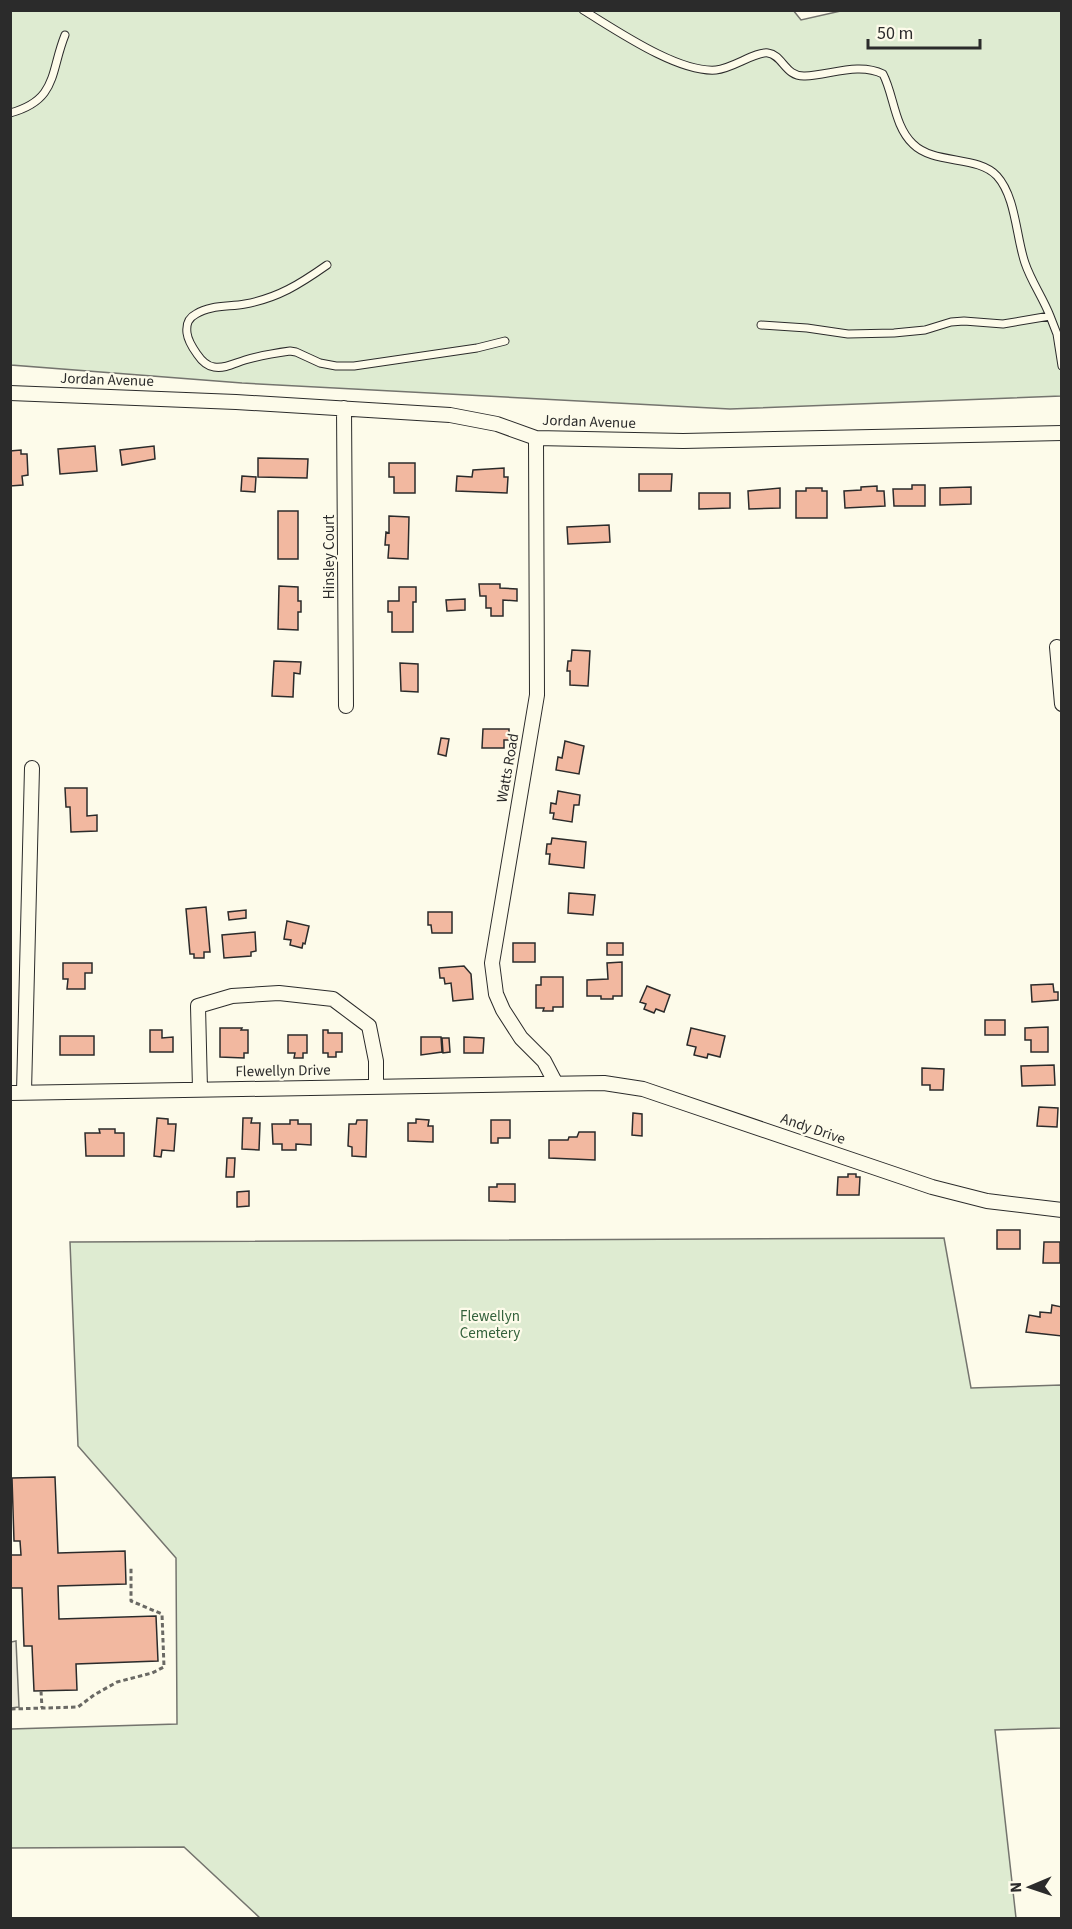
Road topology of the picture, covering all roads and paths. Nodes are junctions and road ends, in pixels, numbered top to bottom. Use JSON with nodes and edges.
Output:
{"nodes":[{"id":1,"x":583,"y":10,"type":"edge"},
{"id":2,"x":64,"y":35,"type":"dead end"},
{"id":3,"x":10,"y":113,"type":"edge"},
{"id":4,"x":327,"y":265,"type":"dead end"},
{"id":5,"x":1050,"y":316,"type":"junction"},
{"id":6,"x":761,"y":325,"type":"dead end"},
{"id":7,"x":505,"y":341,"type":"dead end"},
{"id":8,"x":1062,"y":366,"type":"edge"},
{"id":9,"x":10,"y":393,"type":"edge"},
{"id":10,"x":344,"y":408,"type":"junction"},
{"id":11,"x":1062,"y":433,"type":"edge"},
{"id":12,"x":536,"y":438,"type":"junction"},
{"id":13,"x":1058,"y":647,"type":"dead end"},
{"id":14,"x":1062,"y":704,"type":"edge"},
{"id":15,"x":346,"y":706,"type":"dead end"},
{"id":16,"x":32,"y":768,"type":"dead end"},
{"id":17,"x":555,"y":1083,"type":"junction"},
{"id":18,"x":376,"y":1086,"type":"junction"},
{"id":19,"x":200,"y":1089,"type":"junction"},
{"id":20,"x":17,"y":1092,"type":"edge"},
{"id":21,"x":1062,"y":1210,"type":"edge"},
{"id":22,"x":131,"y":1566,"type":"dead end"},
{"id":23,"x":41,"y":1691,"type":"dead end"},
{"id":24,"x":11,"y":1708,"type":"edge"},
{"id":25,"x":42,"y":1708,"type":"junction"}],
"edges":[{"from":1,"to":5,"type":"lane"},
{"from":2,"to":3,"type":"lane"},
{"from":4,"to":7,"type":"lane"},
{"from":5,"to":6,"type":"lane"},
{"from":5,"to":8,"type":"lane"},
{"from":9,"to":10,"type":"street","name":"Jordan Avenue"},
{"from":10,"to":12,"type":"street","name":"Jordan Avenue"},
{"from":10,"to":15,"type":"street","name":"Hinsley Court"},
{"from":11,"to":12,"type":"street","name":"Jordan Avenue"},
{"from":12,"to":17,"type":"street","name":"Watts Road"},
{"from":13,"to":14,"type":"street"},
{"from":16,"to":20,"type":"street"},
{"from":17,"to":18,"type":"street","name":"Flewellyn Drive"},
{"from":17,"to":21,"type":"street","name":"Andy Drive"},
{"from":18,"to":19,"type":"street","name":"Flewellyn Drive"},
{"from":18,"to":19,"type":"street"},
{"from":19,"to":20,"type":"street","name":"Flewellyn Drive"},
{"from":22,"to":25,"type":"path"},
{"from":23,"to":25,"type":"path"},
{"from":24,"to":25,"type":"path"}]}
